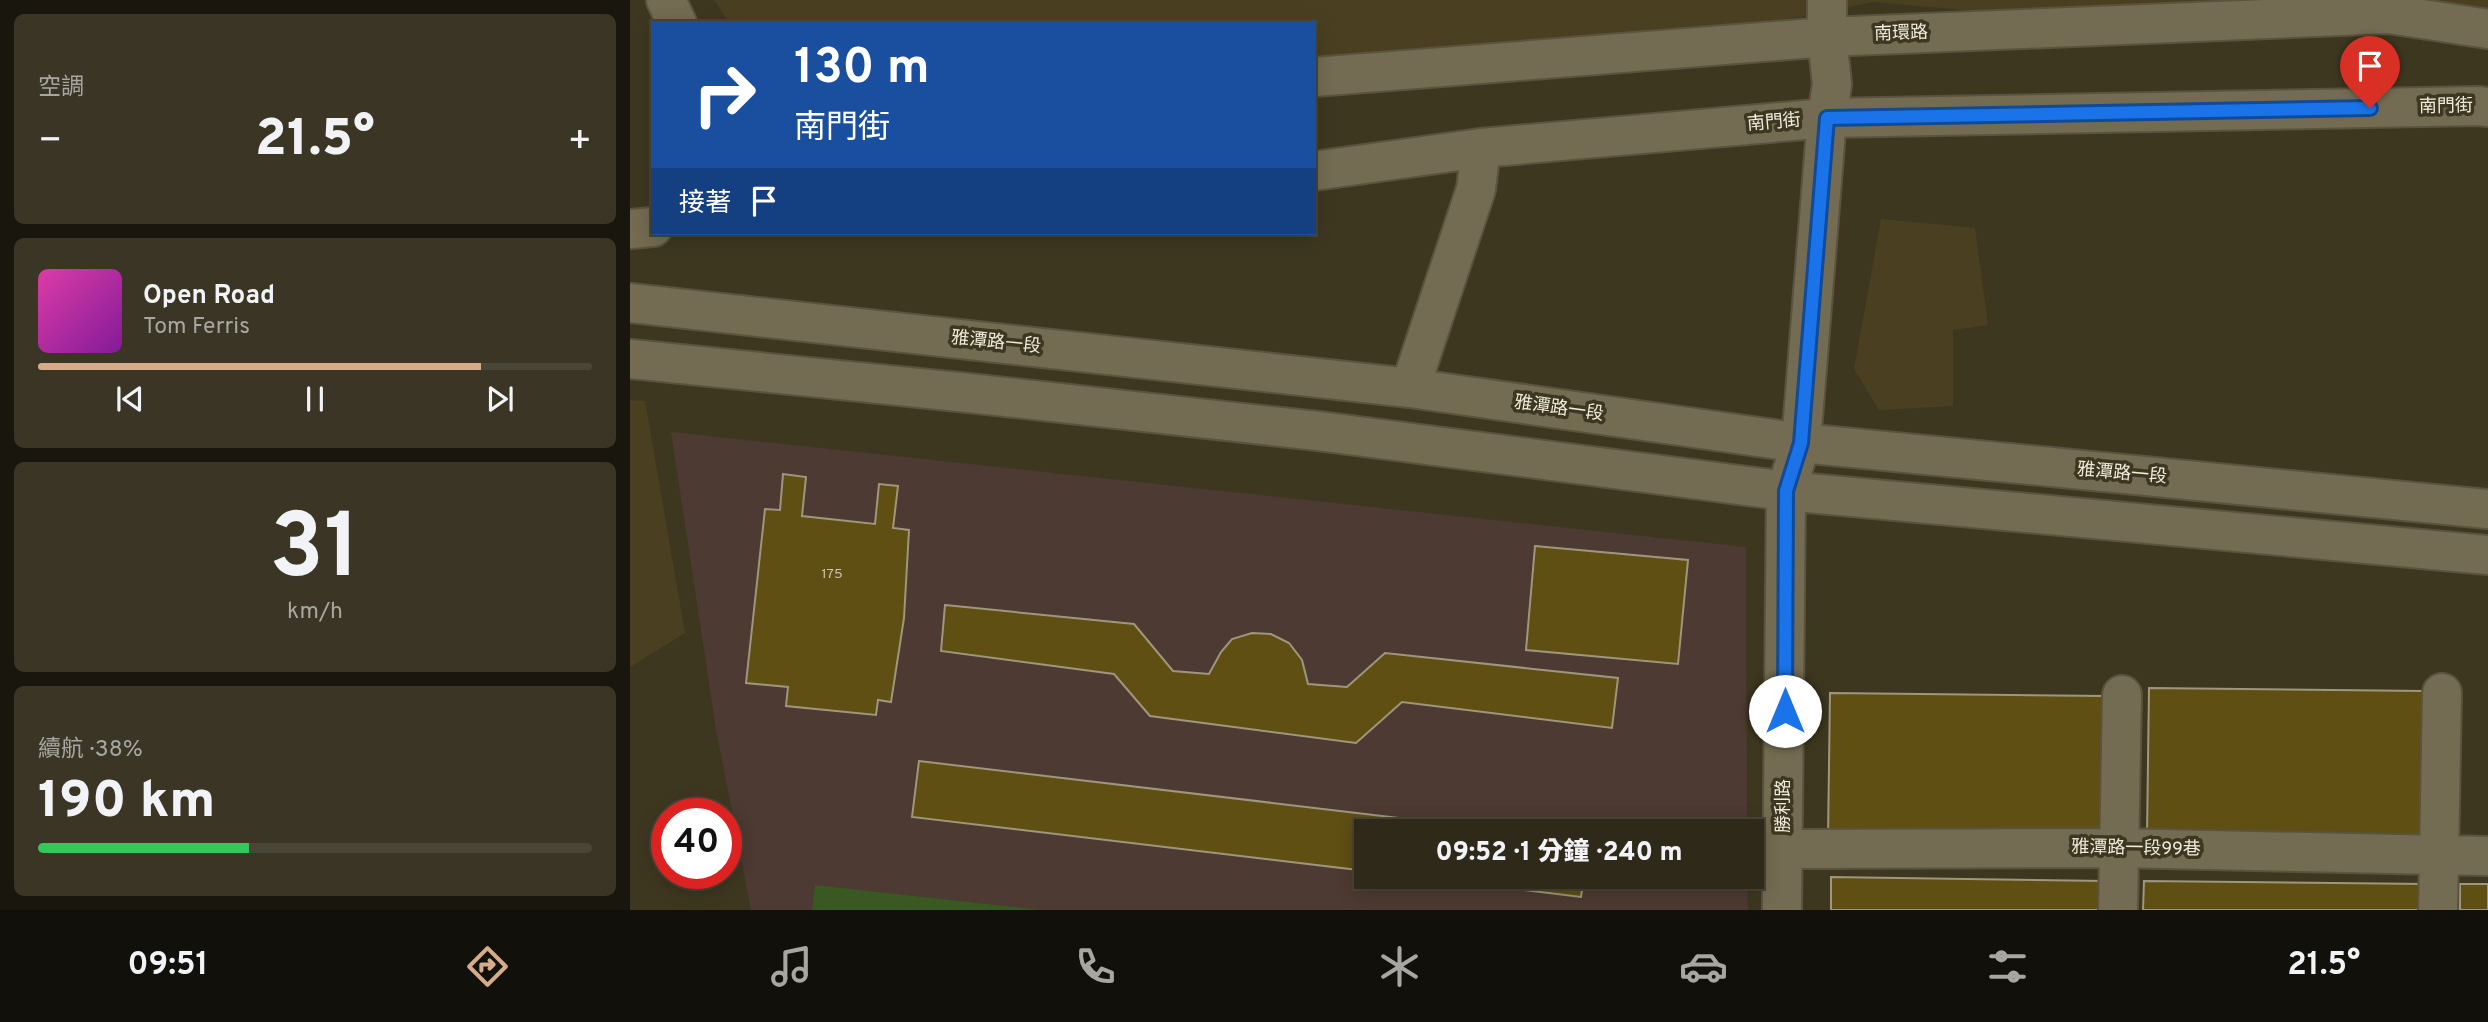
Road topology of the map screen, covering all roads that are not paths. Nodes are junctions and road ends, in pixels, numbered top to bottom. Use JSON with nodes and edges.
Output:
{"nodes":[{"id":1,"x":666,"y":0,"type":"edge"},
{"id":2,"x":2390,"y":7,"type":"edge"},
{"id":3,"x":1828,"y":18,"type":"edge"},
{"id":4,"x":676,"y":21,"type":"edge"},
{"id":5,"x":2488,"y":29,"type":"edge"},
{"id":6,"x":1316,"y":77,"type":"edge"},
{"id":7,"x":2488,"y":107,"type":"edge"},
{"id":8,"x":1827,"y":118,"type":"junction"},
{"id":9,"x":1481,"y":148,"type":"junction"},
{"id":10,"x":1316,"y":171,"type":"edge"},
{"id":11,"x":651,"y":227,"type":"edge"},
{"id":12,"x":630,"y":229,"type":"edge"},
{"id":13,"x":630,"y":303,"type":"edge"},
{"id":14,"x":630,"y":359,"type":"edge"},
{"id":15,"x":1410,"y":388,"type":"junction"},
{"id":16,"x":1801,"y":443,"type":"junction"},
{"id":17,"x":1786,"y":491,"type":"junction"},
{"id":18,"x":2488,"y":509,"type":"edge"},
{"id":19,"x":2488,"y":555,"type":"edge"},
{"id":20,"x":2442,"y":693,"type":"dead end"},
{"id":21,"x":2122,"y":695,"type":"dead end"},
{"id":22,"x":2119,"y":848,"type":"junction"},
{"id":23,"x":1784,"y":849,"type":"junction"},
{"id":24,"x":2437,"y":856,"type":"junction"},
{"id":25,"x":2488,"y":856,"type":"edge"},
{"id":26,"x":1782,"y":910,"type":"edge"},
{"id":27,"x":2118,"y":910,"type":"edge"},
{"id":28,"x":2438,"y":910,"type":"edge"}],
"edges":[{"from":1,"to":4,"type":"street"},
{"from":2,"to":3,"type":"street","name":"南環路"},
{"from":2,"to":5,"type":"street","name":"南環路"},
{"from":3,"to":6,"type":"street","name":"南環路"},
{"from":3,"to":8,"type":"street","name":"勝利路"},
{"from":7,"to":8,"type":"street","name":"南門街"},
{"from":8,"to":9,"type":"street","name":"南門街"},
{"from":8,"to":16,"type":"street","name":"勝利路"},
{"from":9,"to":10,"type":"street","name":"南門街"},
{"from":9,"to":15,"type":"street"},
{"from":11,"to":12,"type":"street"},
{"from":13,"to":15,"type":"street","name":"雅潭路一段"},
{"from":14,"to":17,"type":"street"},
{"from":15,"to":16,"type":"street","name":"雅潭路一段"},
{"from":16,"to":17,"type":"street","name":"勝利路"},
{"from":16,"to":18,"type":"street","name":"雅潭路一段"},
{"from":17,"to":19,"type":"street"},
{"from":17,"to":23,"type":"street","name":"勝利路"},
{"from":20,"to":24,"type":"street"},
{"from":21,"to":22,"type":"street"},
{"from":22,"to":23,"type":"street","name":"雅潭路一段99巷"},
{"from":22,"to":24,"type":"street","name":"雅潭路一段99巷"},
{"from":22,"to":27,"type":"street"},
{"from":23,"to":26,"type":"street","name":"勝利路"},
{"from":24,"to":25,"type":"street","name":"雅潭路一段99巷"},
{"from":24,"to":28,"type":"street"}]}
